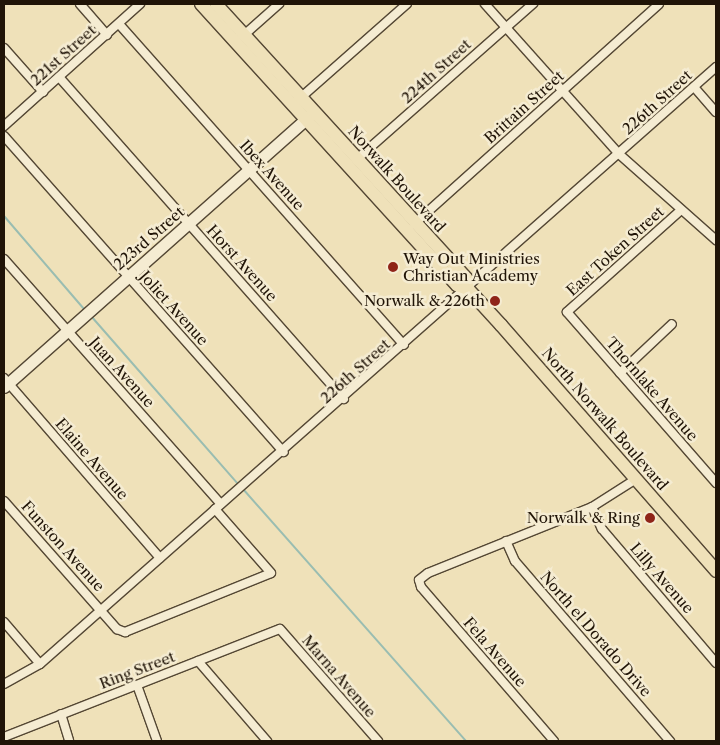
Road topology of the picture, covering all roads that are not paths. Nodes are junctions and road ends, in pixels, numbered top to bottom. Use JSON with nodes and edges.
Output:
{"nodes":[{"id":1,"x":80,"y":4,"type":"edge"},
{"id":2,"x":140,"y":4,"type":"edge"},
{"id":3,"x":201,"y":4,"type":"edge"},
{"id":4,"x":216,"y":4,"type":"edge"},
{"id":5,"x":279,"y":4,"type":"edge"},
{"id":6,"x":407,"y":4,"type":"edge"},
{"id":7,"x":485,"y":4,"type":"edge"},
{"id":8,"x":533,"y":4,"type":"edge"},
{"id":9,"x":659,"y":4,"type":"edge"},
{"id":10,"x":119,"y":24,"type":"junction"},
{"id":11,"x":506,"y":27,"type":"junction"},
{"id":12,"x":107,"y":35,"type":"junction"},
{"id":13,"x":244,"y":35,"type":"junction"},
{"id":14,"x":4,"y":48,"type":"edge"},
{"id":15,"x":716,"y":67,"type":"edge"},
{"id":16,"x":59,"y":77,"type":"junction"},
{"id":17,"x":694,"y":87,"type":"junction"},
{"id":18,"x":562,"y":91,"type":"junction"},
{"id":19,"x":43,"y":92,"type":"junction"},
{"id":20,"x":297,"y":101,"type":"junction"},
{"id":21,"x":716,"y":112,"type":"edge"},
{"id":22,"x":310,"y":116,"type":"junction"},
{"id":23,"x":4,"y":126,"type":"edge"},
{"id":24,"x":4,"y":136,"type":"edge"},
{"id":25,"x":619,"y":154,"type":"junction"},
{"id":26,"x":357,"y":159,"type":"junction"},
{"id":27,"x":249,"y":170,"type":"junction"},
{"id":28,"x":681,"y":210,"type":"junction"},
{"id":29,"x":189,"y":224,"type":"junction"},
{"id":30,"x":411,"y":226,"type":"junction"},
{"id":31,"x":716,"y":240,"type":"edge"},
{"id":32,"x":4,"y":259,"type":"edge"},
{"id":33,"x":128,"y":277,"type":"junction"},
{"id":34,"x":468,"y":288,"type":"junction"},
{"id":35,"x":566,"y":312,"type":"joint"},
{"id":36,"x":672,"y":324,"type":"dead end"},
{"id":37,"x":67,"y":331,"type":"junction"},
{"id":38,"x":404,"y":345,"type":"junction"},
{"id":39,"x":620,"y":373,"type":"junction"},
{"id":40,"x":5,"y":382,"type":"edge"},
{"id":41,"x":344,"y":399,"type":"junction"},
{"id":42,"x":284,"y":452,"type":"junction"},
{"id":43,"x":715,"y":478,"type":"edge"},
{"id":44,"x":636,"y":479,"type":"junction"},
{"id":45,"x":4,"y":501,"type":"edge"},
{"id":46,"x":218,"y":507,"type":"junction"},
{"id":47,"x":592,"y":507,"type":"junction"},
{"id":48,"x":506,"y":541,"type":"junction"},
{"id":49,"x":160,"y":558,"type":"junction"},
{"id":50,"x":716,"y":571,"type":"edge"},
{"id":51,"x":101,"y":610,"type":"junction"},
{"id":52,"x":4,"y":622,"type":"edge"},
{"id":53,"x":280,"y":629,"type":"joint"},
{"id":54,"x":198,"y":661,"type":"junction"},
{"id":55,"x":716,"y":663,"type":"edge"},
{"id":56,"x":40,"y":664,"type":"junction"},
{"id":57,"x":4,"y":684,"type":"edge"},
{"id":58,"x":137,"y":685,"type":"junction"},
{"id":59,"x":60,"y":714,"type":"junction"},
{"id":60,"x":4,"y":737,"type":"edge"},
{"id":61,"x":69,"y":741,"type":"edge"},
{"id":62,"x":157,"y":741,"type":"edge"},
{"id":63,"x":267,"y":741,"type":"edge"},
{"id":64,"x":378,"y":741,"type":"edge"},
{"id":65,"x":554,"y":741,"type":"edge"},
{"id":66,"x":670,"y":741,"type":"edge"}],
"edges":[{"from":1,"to":12,"type":"street"},
{"from":2,"to":10,"type":"street","name":"221st Street"},
{"from":3,"to":20,"type":"main road","name":"Norwalk Boulevard"},
{"from":4,"to":13,"type":"main road","name":"Norwalk Boulevard"},
{"from":5,"to":13,"type":"street"},
{"from":6,"to":20,"type":"street"},
{"from":7,"to":11,"type":"street"},
{"from":8,"to":11,"type":"street","name":"224th Street"},
{"from":9,"to":18,"type":"street","name":"Brittain Street"},
{"from":10,"to":12,"type":"street","name":"221st Street"},
{"from":10,"to":27,"type":"street","name":"Ibex Avenue"},
{"from":11,"to":18,"type":"street"},
{"from":11,"to":26,"type":"street","name":"224th Street"},
{"from":12,"to":16,"type":"street","name":"221st Street"},
{"from":13,"to":20,"type":"main road","name":"Norwalk Boulevard"},
{"from":14,"to":19,"type":"street"},
{"from":15,"to":17,"type":"street","name":"226th Street"},
{"from":16,"to":19,"type":"street","name":"221st Street"},
{"from":16,"to":29,"type":"street","name":"Horst Avenue"},
{"from":17,"to":21,"type":"street"},
{"from":17,"to":25,"type":"street","name":"226th Street"},
{"from":18,"to":25,"type":"street"},
{"from":18,"to":30,"type":"street","name":"Brittain Street"},
{"from":19,"to":23,"type":"street","name":"221st Street"},
{"from":20,"to":22,"type":"main road","name":"Norwalk Boulevard"},
{"from":22,"to":26,"type":"main road","name":"Norwalk Boulevard"},
{"from":22,"to":27,"type":"street","name":"223rd Street"},
{"from":22,"to":30,"type":"main road","name":"Norwalk Boulevard"},
{"from":24,"to":33,"type":"street","name":"Joliet Avenue"},
{"from":25,"to":28,"type":"street"},
{"from":25,"to":34,"type":"street","name":"226th Street"},
{"from":26,"to":30,"type":"main road","name":"Norwalk Boulevard"},
{"from":27,"to":29,"type":"street","name":"223rd Street"},
{"from":27,"to":38,"type":"street","name":"Ibex Avenue"},
{"from":28,"to":31,"type":"street"},
{"from":28,"to":35,"type":"street","name":"East Token Street"},
{"from":29,"to":33,"type":"street","name":"223rd Street"},
{"from":29,"to":41,"type":"street","name":"Horst Avenue"},
{"from":30,"to":34,"type":"main road","name":"Norwalk Boulevard"},
{"from":32,"to":37,"type":"street","name":"Juan Avenue"},
{"from":33,"to":37,"type":"street","name":"223rd Street"},
{"from":33,"to":42,"type":"street","name":"Joliet Avenue"},
{"from":34,"to":38,"type":"street","name":"226th Street"},
{"from":34,"to":44,"type":"main road","name":"North Norwalk Boulevard"},
{"from":35,"to":39,"type":"street","name":"Thornlake Avenue"},
{"from":36,"to":39,"type":"street"},
{"from":37,"to":40,"type":"street","name":"223rd Street"},
{"from":37,"to":46,"type":"street","name":"Juan Avenue"},
{"from":38,"to":41,"type":"street","name":"226th Street"},
{"from":39,"to":43,"type":"street","name":"Thornlake Avenue"},
{"from":40,"to":49,"type":"street","name":"Elaine Avenue"},
{"from":41,"to":42,"type":"street","name":"226th Street"},
{"from":42,"to":46,"type":"street","name":"226th Street"},
{"from":44,"to":47,"type":"street"},
{"from":44,"to":50,"type":"main road","name":"North Norwalk Boulevard"},
{"from":45,"to":51,"type":"street","name":"Funston Avenue"},
{"from":46,"to":49,"type":"street","name":"226th Street"},
{"from":46,"to":51,"type":"street","name":"Juan Avenue"},
{"from":47,"to":48,"type":"street"},
{"from":47,"to":55,"type":"street","name":"Lilly Avenue"},
{"from":48,"to":65,"type":"street","name":"Fela Avenue"},
{"from":48,"to":66,"type":"street","name":"North el Dorado Drive"},
{"from":49,"to":51,"type":"street","name":"226th Street"},
{"from":51,"to":56,"type":"street","name":"226th Street"},
{"from":52,"to":56,"type":"street"},
{"from":53,"to":54,"type":"street","name":"Ring Street"},
{"from":53,"to":64,"type":"street","name":"Marna Avenue"},
{"from":54,"to":58,"type":"street","name":"Ring Street"},
{"from":54,"to":63,"type":"street"},
{"from":56,"to":57,"type":"street","name":"226th Street"},
{"from":58,"to":59,"type":"street","name":"Ring Street"},
{"from":58,"to":62,"type":"street"},
{"from":59,"to":60,"type":"street","name":"Ring Street"},
{"from":59,"to":61,"type":"street"}]}
